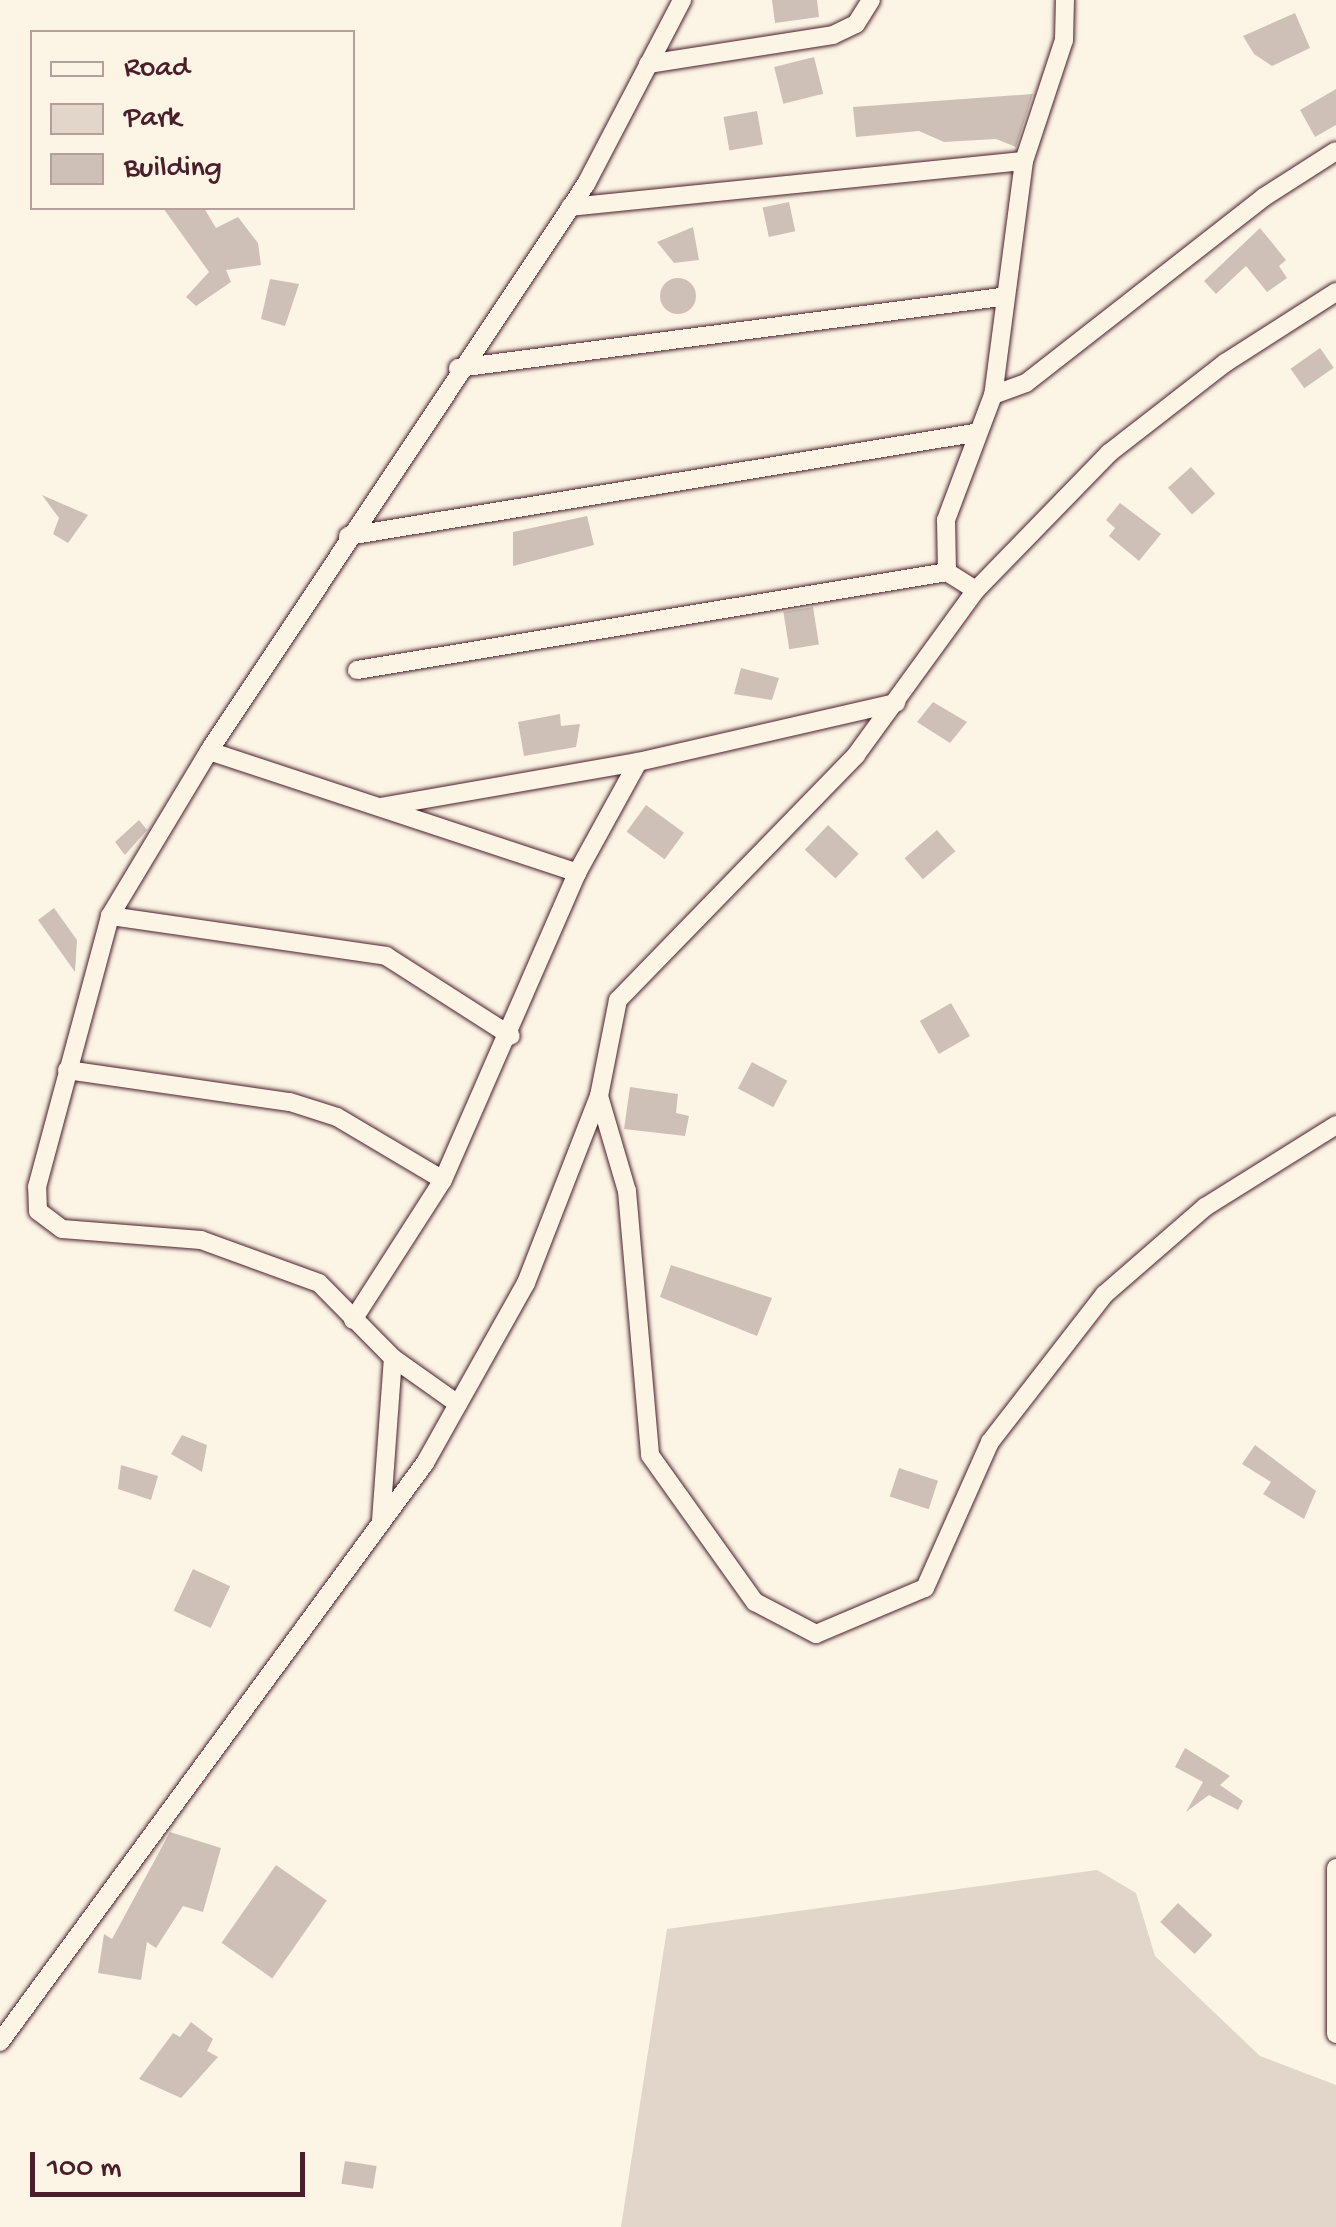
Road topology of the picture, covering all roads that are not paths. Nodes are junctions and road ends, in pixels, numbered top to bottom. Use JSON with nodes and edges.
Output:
{"nodes":[{"id":1,"x":682,"y":0,"type":"edge"},
{"id":2,"x":871,"y":0,"type":"edge"},
{"id":3,"x":1065,"y":0,"type":"edge"},
{"id":4,"x":648,"y":64,"type":"junction"},
{"id":5,"x":1336,"y":151,"type":"edge"},
{"id":6,"x":1024,"y":161,"type":"junction"},
{"id":7,"x":570,"y":207,"type":"junction"},
{"id":8,"x":1336,"y":292,"type":"edge"},
{"id":9,"x":1001,"y":298,"type":"junction"},
{"id":10,"x":458,"y":368,"type":"junction"},
{"id":11,"x":994,"y":395,"type":"junction"},
{"id":12,"x":974,"y":433,"type":"junction"},
{"id":13,"x":348,"y":536,"type":"junction"},
{"id":14,"x":947,"y":572,"type":"junction"},
{"id":15,"x":976,"y":590,"type":"junction"},
{"id":16,"x":357,"y":670,"type":"dead end"},
{"id":17,"x":896,"y":703,"type":"junction"},
{"id":18,"x":209,"y":751,"type":"junction"},
{"id":19,"x":638,"y":762,"type":"junction"},
{"id":20,"x":380,"y":807,"type":"junction"},
{"id":21,"x":578,"y":873,"type":"junction"},
{"id":22,"x":110,"y":916,"type":"junction"},
{"id":23,"x":511,"y":1036,"type":"junction"},
{"id":24,"x":67,"y":1070,"type":"junction"},
{"id":25,"x":598,"y":1096,"type":"junction"},
{"id":26,"x":1336,"y":1125,"type":"edge"},
{"id":27,"x":443,"y":1180,"type":"junction"},
{"id":28,"x":353,"y":1320,"type":"junction"},
{"id":29,"x":393,"y":1358,"type":"junction"},
{"id":30,"x":458,"y":1404,"type":"junction"},
{"id":31,"x":382,"y":1522,"type":"junction"},
{"id":32,"x":1336,"y":1868,"type":"edge"},
{"id":33,"x":1336,"y":2034,"type":"edge"},
{"id":34,"x":0,"y":2042,"type":"edge"}],
"edges":[{"from":1,"to":4,"type":"street"},
{"from":2,"to":4,"type":"street"},
{"from":3,"to":6,"type":"street"},
{"from":4,"to":7,"type":"street"},
{"from":5,"to":11,"type":"street"},
{"from":6,"to":7,"type":"street"},
{"from":6,"to":9,"type":"street"},
{"from":7,"to":10,"type":"street"},
{"from":8,"to":15,"type":"street"},
{"from":9,"to":10,"type":"street"},
{"from":9,"to":11,"type":"street"},
{"from":10,"to":13,"type":"street"},
{"from":11,"to":12,"type":"street"},
{"from":12,"to":13,"type":"street"},
{"from":12,"to":14,"type":"street"},
{"from":13,"to":18,"type":"street"},
{"from":14,"to":15,"type":"street"},
{"from":14,"to":16,"type":"street"},
{"from":15,"to":17,"type":"street"},
{"from":17,"to":19,"type":"street"},
{"from":17,"to":25,"type":"street"},
{"from":18,"to":20,"type":"street"},
{"from":18,"to":22,"type":"street"},
{"from":19,"to":20,"type":"street"},
{"from":19,"to":21,"type":"street"},
{"from":20,"to":21,"type":"street"},
{"from":21,"to":23,"type":"street"},
{"from":22,"to":23,"type":"street"},
{"from":22,"to":24,"type":"street"},
{"from":23,"to":27,"type":"street"},
{"from":24,"to":27,"type":"street"},
{"from":24,"to":28,"type":"street"},
{"from":25,"to":26,"type":"street"},
{"from":25,"to":30,"type":"street"},
{"from":27,"to":28,"type":"street"},
{"from":28,"to":29,"type":"street"},
{"from":29,"to":30,"type":"street"},
{"from":29,"to":31,"type":"street"},
{"from":30,"to":31,"type":"street"},
{"from":31,"to":34,"type":"street"},
{"from":32,"to":33,"type":"street"}]}
